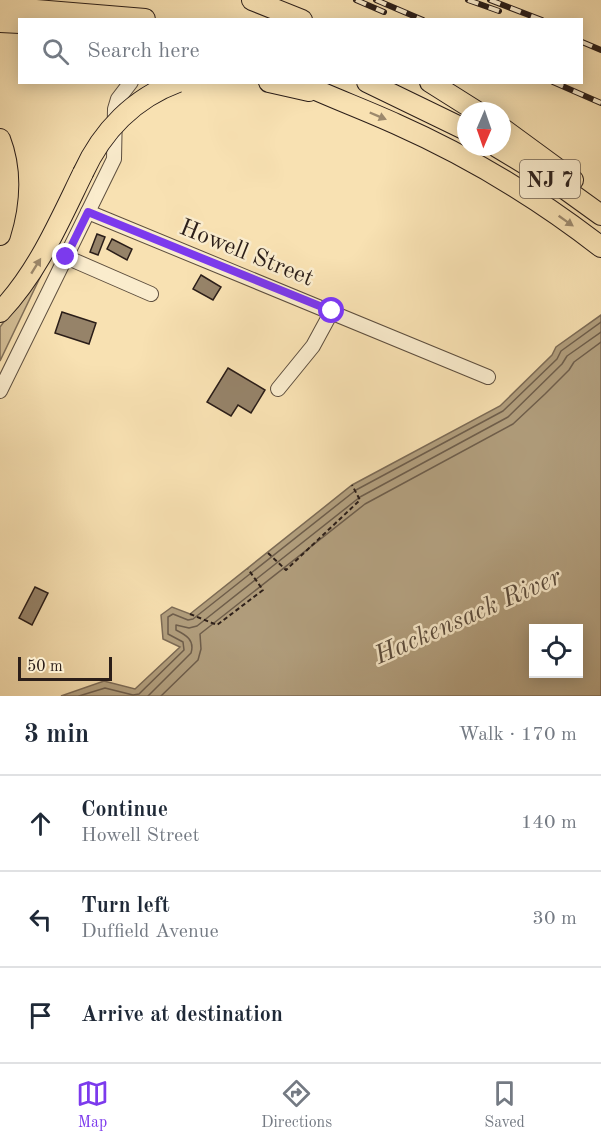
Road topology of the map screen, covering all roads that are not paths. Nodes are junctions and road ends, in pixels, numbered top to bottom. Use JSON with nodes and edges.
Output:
{"nodes":[{"id":1,"x":36,"y":0,"type":"edge"},
{"id":2,"x":252,"y":0,"type":"edge"},
{"id":3,"x":0,"y":7,"type":"edge"},
{"id":4,"x":133,"y":18,"type":"edge"},
{"id":5,"x":141,"y":18,"type":"edge"},
{"id":6,"x":297,"y":18,"type":"edge"},
{"id":7,"x":0,"y":22,"type":"edge"},
{"id":8,"x":18,"y":23,"type":"edge"},
{"id":9,"x":129,"y":84,"type":"edge"},
{"id":10,"x":173,"y":84,"type":"edge"},
{"id":11,"x":278,"y":84,"type":"edge"},
{"id":12,"x":302,"y":84,"type":"edge"},
{"id":13,"x":371,"y":84,"type":"edge"},
{"id":14,"x":433,"y":84,"type":"edge"},
{"id":15,"x":324,"y":94,"type":"junction"},
{"id":16,"x":462,"y":102,"type":"edge"},
{"id":17,"x":457,"y":126,"type":"edge"},
{"id":18,"x":511,"y":135,"type":"edge"},
{"id":19,"x":0,"y":139,"type":"edge"},
{"id":20,"x":511,"y":155,"type":"edge"},
{"id":21,"x":601,"y":202,"type":"edge"},
{"id":22,"x":88,"y":212,"type":"junction"},
{"id":23,"x":601,"y":215,"type":"edge"},
{"id":24,"x":0,"y":235,"type":"edge"},
{"id":25,"x":598,"y":244,"type":"edge"},
{"id":26,"x":66,"y":257,"type":"junction"},
{"id":27,"x":151,"y":294,"type":"dead end"},
{"id":28,"x":332,"y":311,"type":"junction"},
{"id":29,"x":0,"y":312,"type":"edge"},
{"id":30,"x":488,"y":377,"type":"dead end"},
{"id":31,"x":278,"y":389,"type":"dead end"},
{"id":32,"x":0,"y":390,"type":"edge"}],
"edges":[{"from":1,"to":5,"type":"highway"},
{"from":2,"to":6,"type":"highway"},
{"from":3,"to":4,"type":"highway"},
{"from":7,"to":8,"type":"highway"},
{"from":9,"to":22,"type":"street"},
{"from":29,"to":10,"type":"highway","one_way":true,"bridge":true},
{"from":11,"to":15,"type":"highway"},
{"from":12,"to":15,"type":"highway","number":"NJ 7"},
{"from":13,"to":17,"type":"highway"},
{"from":14,"to":16,"type":"highway"},
{"from":15,"to":25,"type":"highway","number":"NJ 7","one_way":true},
{"from":18,"to":21,"type":"highway"},
{"from":19,"to":24,"type":"highway"},
{"from":20,"to":23,"type":"highway","number":"NJ 7"},
{"from":22,"to":26,"type":"street"},
{"from":22,"to":28,"type":"street","name":"Howell Street"},
{"from":26,"to":27,"type":"street"},
{"from":26,"to":32,"type":"street"},
{"from":28,"to":30,"type":"street","name":"Howell Street"},
{"from":28,"to":31,"type":"street"}]}
